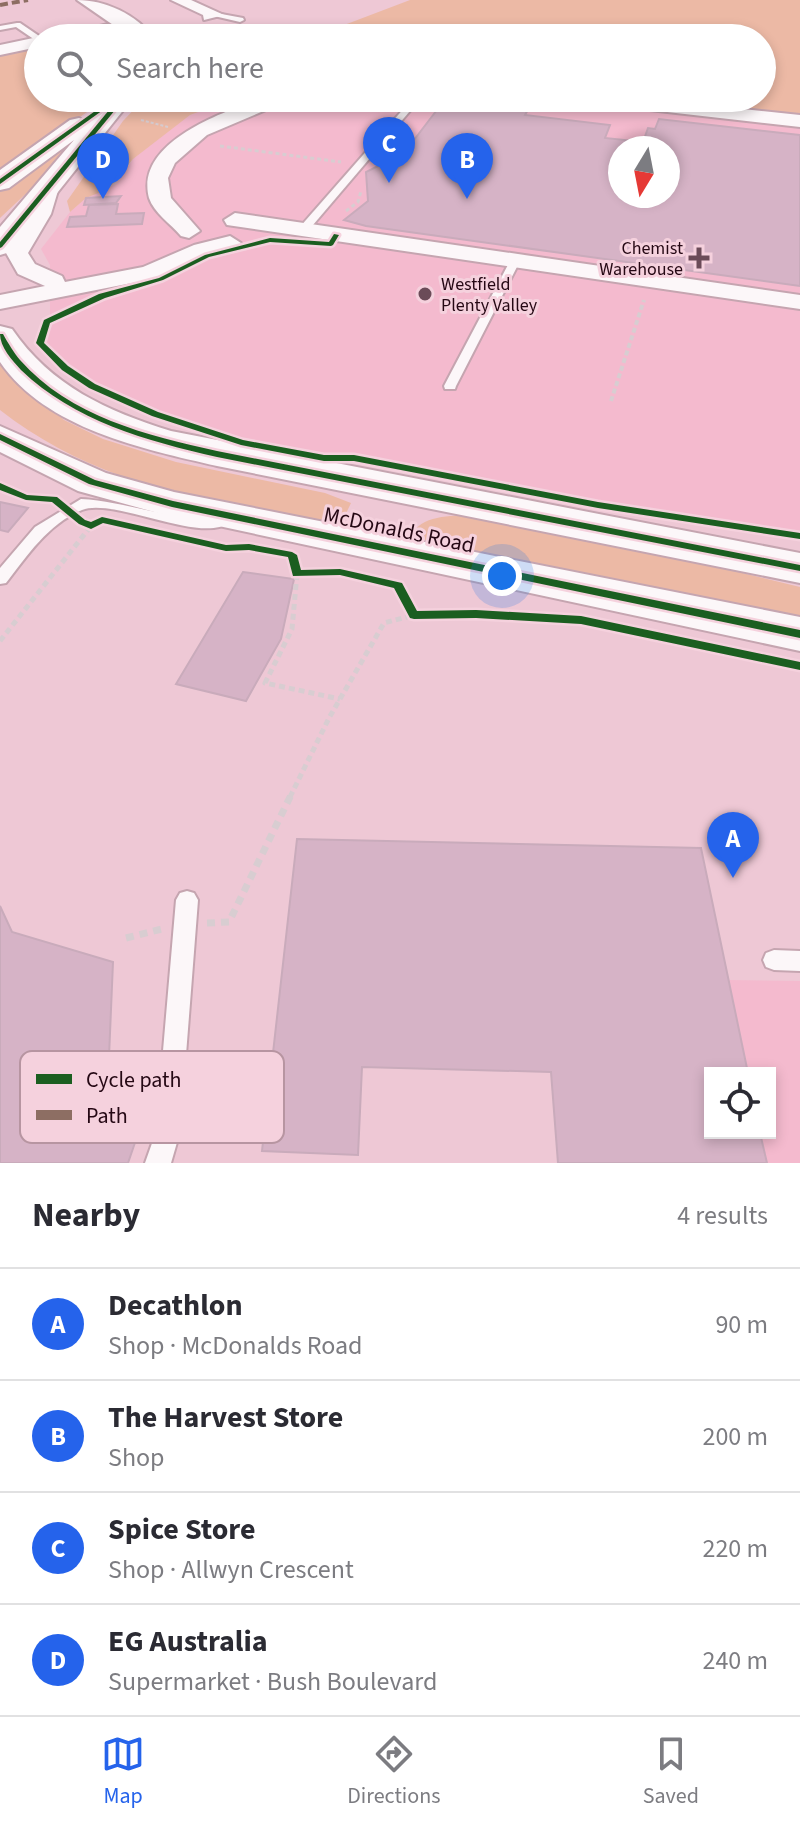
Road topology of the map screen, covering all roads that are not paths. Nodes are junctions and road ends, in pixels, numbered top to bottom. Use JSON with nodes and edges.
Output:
{"nodes":[{"id":1,"x":86,"y":0,"type":"edge"},
{"id":2,"x":178,"y":0,"type":"edge"},
{"id":3,"x":223,"y":16,"type":"dead end"},
{"id":4,"x":119,"y":19,"type":"junction"},
{"id":5,"x":108,"y":24,"type":"edge"},
{"id":6,"x":126,"y":24,"type":"edge"},
{"id":7,"x":0,"y":28,"type":"edge"},
{"id":8,"x":24,"y":30,"type":"edge"},
{"id":9,"x":24,"y":44,"type":"edge"},
{"id":10,"x":0,"y":50,"type":"edge"},
{"id":11,"x":99,"y":112,"type":"edge"},
{"id":12,"x":108,"y":112,"type":"edge"},
{"id":13,"x":242,"y":112,"type":"edge"},
{"id":14,"x":405,"y":112,"type":"edge"},
{"id":15,"x":717,"y":112,"type":"edge"},
{"id":16,"x":800,"y":121,"type":"edge"},
{"id":17,"x":0,"y":182,"type":"edge"},
{"id":18,"x":50,"y":184,"type":"junction"},
{"id":19,"x":214,"y":225,"type":"junction"},
{"id":20,"x":303,"y":230,"type":"junction"},
{"id":21,"x":329,"y":235,"type":"junction"},
{"id":22,"x":0,"y":246,"type":"edge"},
{"id":23,"x":515,"y":261,"type":"junction"},
{"id":24,"x":54,"y":281,"type":"junction"},
{"id":25,"x":0,"y":290,"type":"edge"},
{"id":26,"x":79,"y":290,"type":"junction"},
{"id":27,"x":0,"y":302,"type":"edge"},
{"id":28,"x":800,"y":302,"type":"edge"},
{"id":29,"x":2,"y":339,"type":"edge"},
{"id":30,"x":450,"y":386,"type":"dead end"},
{"id":31,"x":0,"y":437,"type":"edge"},
{"id":32,"x":410,"y":491,"type":"junction"},
{"id":33,"x":262,"y":522,"type":"junction"},
{"id":34,"x":382,"y":547,"type":"junction"},
{"id":35,"x":800,"y":568,"type":"edge"},
{"id":36,"x":0,"y":579,"type":"edge"},
{"id":37,"x":800,"y":634,"type":"edge"},
{"id":38,"x":187,"y":900,"type":"dead end"},
{"id":39,"x":774,"y":960,"type":"dead end"},
{"id":40,"x":800,"y":961,"type":"edge"},
{"id":41,"x":174,"y":1051,"type":"edge"},
{"id":42,"x":164,"y":1143,"type":"edge"},
{"id":43,"x":158,"y":1163,"type":"edge"}],
"edges":[{"from":1,"to":4,"type":"main road"},
{"from":2,"to":3,"type":"street"},
{"from":4,"to":5,"type":"street"},
{"from":4,"to":6,"type":"main road"},
{"from":7,"to":8,"type":"lane"},
{"from":9,"to":10,"type":"street"},
{"from":11,"to":17,"type":"main road"},
{"from":12,"to":18,"type":"main road"},
{"from":13,"to":19,"type":"street"},
{"from":14,"to":20,"type":"lane"},
{"from":15,"to":16,"type":"street"},
{"from":18,"to":22,"type":"main road"},
{"from":18,"to":24,"type":"street"},
{"from":19,"to":20,"type":"street"},
{"from":19,"to":21,"type":"street"},
{"from":19,"to":24,"type":"street"},
{"from":19,"to":26,"type":"street"},
{"from":20,"to":21,"type":"street"},
{"from":21,"to":23,"type":"street"},
{"from":23,"to":28,"type":"street"},
{"from":23,"to":30,"type":"lane"},
{"from":24,"to":25,"type":"street"},
{"from":26,"to":27,"type":"street"},
{"from":26,"to":29,"type":"street"},
{"from":29,"to":32,"type":"main road","name":"McDonalds Road"},
{"from":31,"to":33,"type":"main road","name":"McDonalds Road"},
{"from":32,"to":34,"type":"main road"},
{"from":32,"to":35,"type":"main road","name":"McDonalds Road"},
{"from":33,"to":34,"type":"main road","name":"McDonalds Road"},
{"from":33,"to":36,"type":"lane"},
{"from":34,"to":37,"type":"main road","name":"McDonalds Road"},
{"from":38,"to":41,"type":"lane"},
{"from":39,"to":40,"type":"lane"},
{"from":42,"to":43,"type":"lane"}]}
